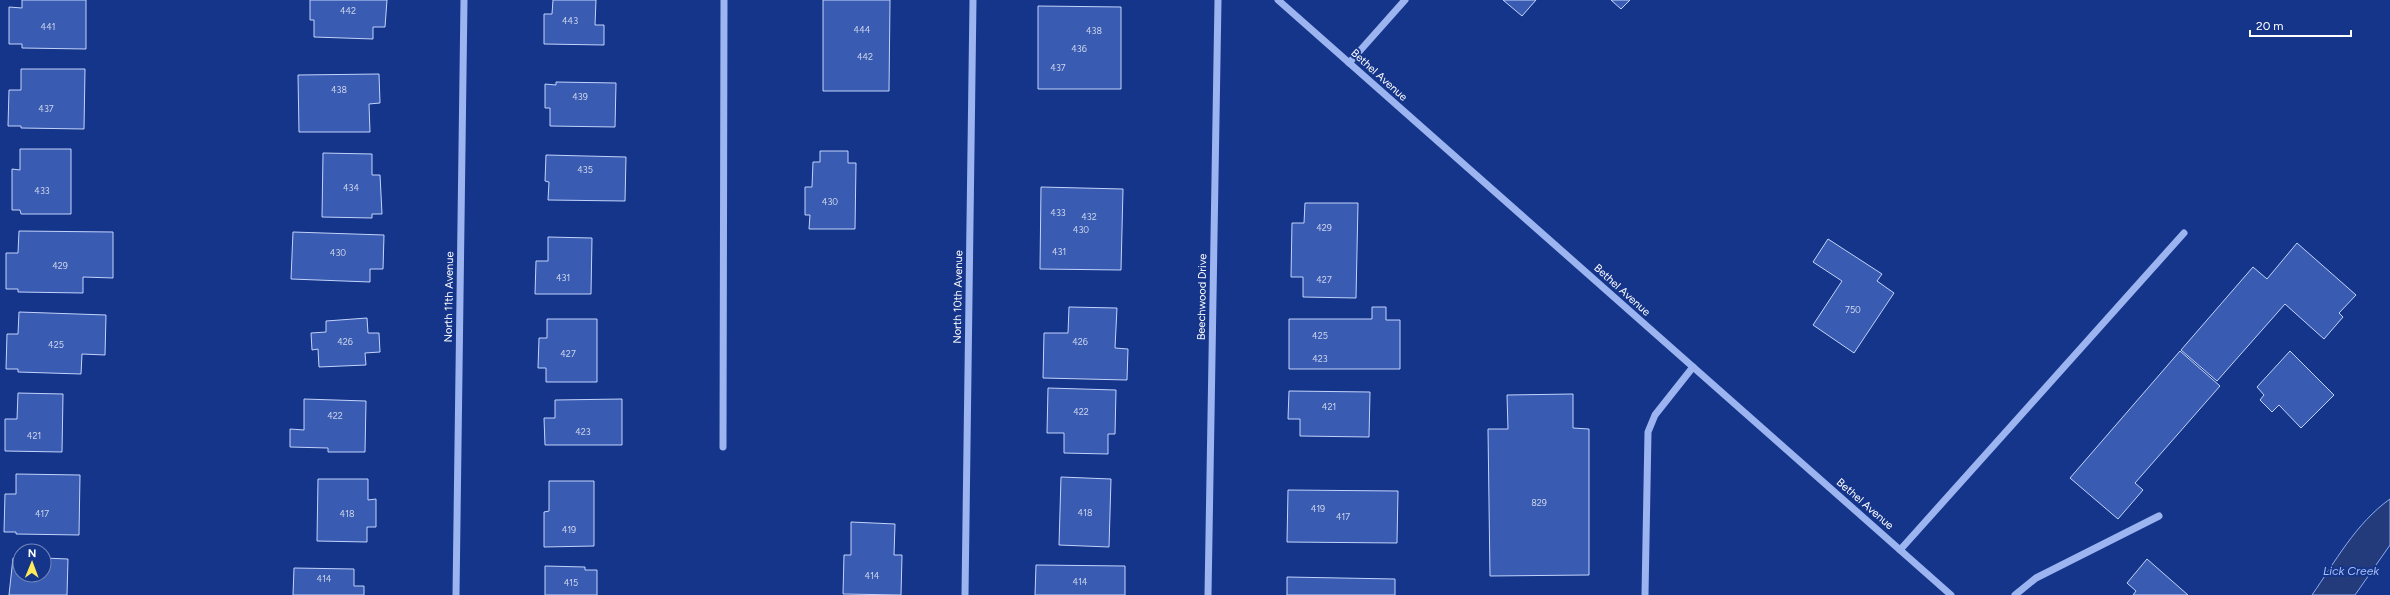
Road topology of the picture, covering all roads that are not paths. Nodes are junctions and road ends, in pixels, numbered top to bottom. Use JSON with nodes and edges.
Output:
{"nodes":[{"id":1,"x":464,"y":0,"type":"edge"},
{"id":2,"x":724,"y":0,"type":"edge"},
{"id":3,"x":973,"y":0,"type":"edge"},
{"id":4,"x":1218,"y":0,"type":"edge"},
{"id":5,"x":1278,"y":0,"type":"edge"},
{"id":6,"x":1405,"y":0,"type":"edge"},
{"id":7,"x":1349,"y":63,"type":"junction"},
{"id":8,"x":2184,"y":233,"type":"dead end"},
{"id":9,"x":1693,"y":367,"type":"junction"},
{"id":10,"x":723,"y":448,"type":"dead end"},
{"id":11,"x":2159,"y":516,"type":"dead end"},
{"id":12,"x":1900,"y":550,"type":"junction"},
{"id":13,"x":456,"y":595,"type":"edge"},
{"id":14,"x":965,"y":595,"type":"edge"},
{"id":15,"x":1208,"y":595,"type":"edge"},
{"id":16,"x":1645,"y":595,"type":"edge"},
{"id":17,"x":1951,"y":595,"type":"edge"},
{"id":18,"x":2015,"y":595,"type":"edge"}],
"edges":[{"from":1,"to":13,"type":"street","name":"North 11th Avenue"},
{"from":2,"to":10,"type":"street"},
{"from":3,"to":14,"type":"street","name":"North 10th Avenue"},
{"from":4,"to":15,"type":"street","name":"Beechwood Drive"},
{"from":5,"to":7,"type":"street","name":"Bethel Avenue"},
{"from":6,"to":7,"type":"street"},
{"from":7,"to":9,"type":"street","name":"Bethel Avenue"},
{"from":8,"to":12,"type":"street"},
{"from":9,"to":12,"type":"street","name":"Bethel Avenue"},
{"from":9,"to":16,"type":"street"},
{"from":11,"to":18,"type":"street"},
{"from":12,"to":17,"type":"street","name":"Bethel Avenue"}]}
